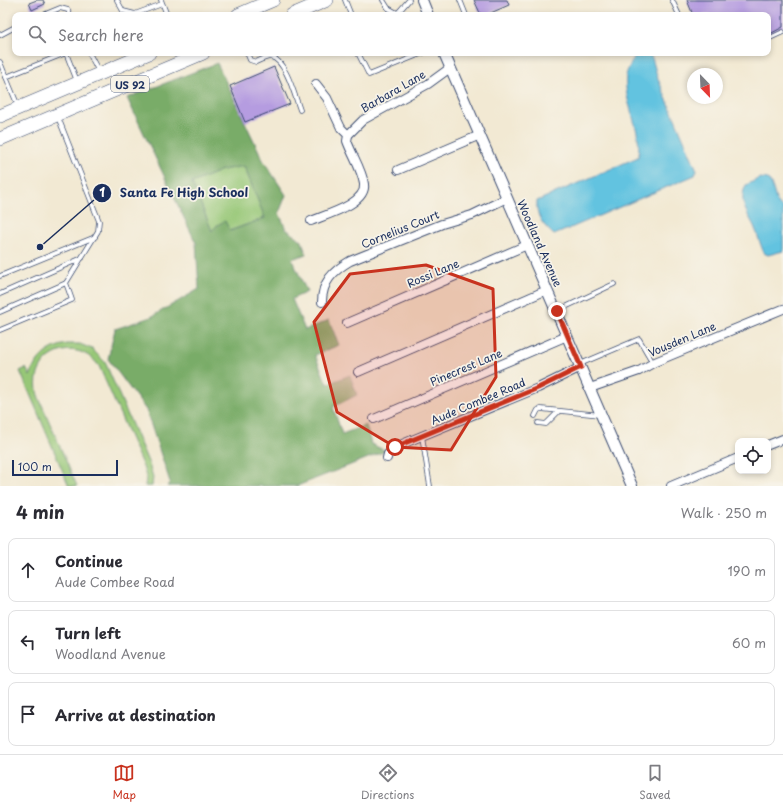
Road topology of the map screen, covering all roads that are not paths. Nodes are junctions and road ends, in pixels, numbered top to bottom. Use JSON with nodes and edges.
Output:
{"nodes":[{"id":1,"x":117,"y":0,"type":"edge"},
{"id":2,"x":274,"y":0,"type":"edge"},
{"id":3,"x":327,"y":0,"type":"edge"},
{"id":4,"x":345,"y":0,"type":"edge"},
{"id":5,"x":384,"y":0,"type":"edge"},
{"id":6,"x":409,"y":0,"type":"edge"},
{"id":7,"x":422,"y":0,"type":"edge"},
{"id":8,"x":460,"y":0,"type":"edge"},
{"id":9,"x":672,"y":0,"type":"edge"},
{"id":10,"x":161,"y":2,"type":"edge"},
{"id":11,"x":50,"y":12,"type":"edge"},
{"id":12,"x":69,"y":12,"type":"edge"},
{"id":13,"x":129,"y":12,"type":"edge"},
{"id":14,"x":139,"y":12,"type":"edge"},
{"id":15,"x":166,"y":12,"type":"edge"},
{"id":16,"x":245,"y":12,"type":"edge"},
{"id":17,"x":299,"y":12,"type":"edge"},
{"id":18,"x":350,"y":12,"type":"edge"},
{"id":19,"x":394,"y":12,"type":"edge"},
{"id":20,"x":399,"y":12,"type":"edge"},
{"id":21,"x":427,"y":12,"type":"edge"},
{"id":22,"x":465,"y":12,"type":"edge"},
{"id":23,"x":678,"y":12,"type":"edge"},
{"id":24,"x":12,"y":29,"type":"edge"},
{"id":25,"x":783,"y":32,"type":"edge"},
{"id":26,"x":0,"y":35,"type":"edge"},
{"id":27,"x":771,"y":38,"type":"edge"},
{"id":28,"x":52,"y":56,"type":"edge"},
{"id":29,"x":67,"y":56,"type":"edge"},
{"id":30,"x":91,"y":56,"type":"edge"},
{"id":31,"x":142,"y":56,"type":"edge"},
{"id":32,"x":196,"y":56,"type":"edge"},
{"id":33,"x":248,"y":56,"type":"edge"},
{"id":34,"x":360,"y":56,"type":"edge"},
{"id":35,"x":416,"y":56,"type":"edge"},
{"id":36,"x":445,"y":56,"type":"edge"},
{"id":37,"x":0,"y":62,"type":"edge"},
{"id":38,"x":450,"y":68,"type":"junction"},
{"id":39,"x":100,"y":74,"type":"junction"},
{"id":40,"x":6,"y":77,"type":"junction"},
{"id":41,"x":78,"y":83,"type":"junction"},
{"id":42,"x":316,"y":84,"type":"dead end"},
{"id":43,"x":114,"y":91,"type":"junction"},
{"id":44,"x":23,"y":107,"type":"junction"},
{"id":45,"x":300,"y":110,"type":"dead end"},
{"id":46,"x":2,"y":113,"type":"edge"},
{"id":47,"x":57,"y":115,"type":"junction"},
{"id":48,"x":348,"y":135,"type":"junction"},
{"id":49,"x":480,"y":135,"type":"junction"},
{"id":50,"x":0,"y":139,"type":"edge"},
{"id":51,"x":398,"y":170,"type":"dead end"},
{"id":52,"x":507,"y":198,"type":"junction"},
{"id":53,"x":311,"y":221,"type":"dead end"},
{"id":54,"x":95,"y":237,"type":"junction"},
{"id":55,"x":527,"y":245,"type":"junction"},
{"id":56,"x":83,"y":258,"type":"junction"},
{"id":57,"x":0,"y":276,"type":"edge"},
{"id":58,"x":66,"y":283,"type":"junction"},
{"id":59,"x":614,"y":284,"type":"dead end"},
{"id":60,"x":547,"y":290,"type":"junction"},
{"id":61,"x":0,"y":294,"type":"edge"},
{"id":62,"x":322,"y":302,"type":"dead end"},
{"id":63,"x":783,"y":309,"type":"edge"},
{"id":64,"x":557,"y":311,"type":"junction"},
{"id":65,"x":0,"y":312,"type":"edge"},
{"id":66,"x":348,"y":323,"type":"dead end"},
{"id":67,"x":0,"y":330,"type":"edge"},
{"id":68,"x":567,"y":336,"type":"junction"},
{"id":69,"x":653,"y":363,"type":"junction"},
{"id":70,"x":580,"y":366,"type":"junction"},
{"id":71,"x":358,"y":372,"type":"dead end"},
{"id":72,"x":590,"y":388,"type":"junction"},
{"id":73,"x":558,"y":412,"type":"junction"},
{"id":74,"x":601,"y":415,"type":"junction"},
{"id":75,"x":535,"y":416,"type":"dead end"},
{"id":76,"x":374,"y":419,"type":"dead end"},
{"id":77,"x":538,"y":423,"type":"dead end"},
{"id":78,"x":422,"y":436,"type":"junction"},
{"id":79,"x":783,"y":439,"type":"edge"},
{"id":80,"x":771,"y":444,"type":"edge"},
{"id":81,"x":388,"y":458,"type":"dead end"},
{"id":82,"x":735,"y":459,"type":"edge"},
{"id":83,"x":430,"y":486,"type":"edge"},
{"id":84,"x":632,"y":486,"type":"edge"},
{"id":85,"x":671,"y":486,"type":"edge"}],
"edges":[{"from":1,"to":13,"type":"lane"},
{"from":2,"to":16,"type":"main road"},
{"from":3,"to":17,"type":"main road"},
{"from":4,"to":18,"type":"lane"},
{"from":5,"to":19,"type":"lane"},
{"from":6,"to":20,"type":"lane"},
{"from":7,"to":21,"type":"street"},
{"from":8,"to":22,"type":"lane"},
{"from":9,"to":23,"type":"lane"},
{"from":10,"to":14,"type":"lane"},
{"from":10,"to":15,"type":"lane"},
{"from":11,"to":12,"type":"lane"},
{"from":24,"to":26,"type":"lane"},
{"from":25,"to":27,"type":"lane"},
{"from":28,"to":40,"type":"lane"},
{"from":29,"to":41,"type":"lane"},
{"from":30,"to":39,"type":"lane"},
{"from":31,"to":39,"type":"main road","number":"US 92"},
{"from":32,"to":43,"type":"main road","number":"US 92"},
{"from":33,"to":45,"type":"lane"},
{"from":34,"to":35,"type":"lane"},
{"from":36,"to":38,"type":"street","name":"Woodland Avenue"},
{"from":37,"to":40,"type":"lane"},
{"from":38,"to":48,"type":"street","name":"Barbara Lane"},
{"from":38,"to":49,"type":"street","name":"Woodland Avenue"},
{"from":39,"to":41,"type":"main road","number":"US 92"},
{"from":40,"to":44,"type":"lane"},
{"from":41,"to":43,"type":"main road"},
{"from":41,"to":44,"type":"main road","number":"US 92"},
{"from":41,"to":47,"type":"main road"},
{"from":42,"to":48,"type":"street"},
{"from":43,"to":47,"type":"main road","number":"US 92"},
{"from":44,"to":46,"type":"main road","number":"US 92"},
{"from":44,"to":47,"type":"main road"},
{"from":47,"to":50,"type":"main road","number":"US 92"},
{"from":47,"to":54,"type":"lane"},
{"from":48,"to":53,"type":"street"},
{"from":49,"to":51,"type":"street"},
{"from":49,"to":52,"type":"street","name":"Woodland Avenue"},
{"from":52,"to":55,"type":"street","name":"Woodland Avenue"},
{"from":52,"to":62,"type":"street","name":"Cornelius Court"},
{"from":54,"to":56,"type":"lane"},
{"from":54,"to":57,"type":"lane"},
{"from":55,"to":60,"type":"street","name":"Woodland Avenue"},
{"from":55,"to":66,"type":"street","name":"Rossi Lane"},
{"from":56,"to":58,"type":"lane"},
{"from":56,"to":61,"type":"lane"},
{"from":58,"to":65,"type":"lane"},
{"from":58,"to":67,"type":"lane"},
{"from":59,"to":64,"type":"lane"},
{"from":60,"to":64,"type":"street","name":"Woodland Avenue"},
{"from":60,"to":71,"type":"street"},
{"from":63,"to":69,"type":"street","name":"Vousden Lane"},
{"from":64,"to":68,"type":"street","name":"Woodland Avenue"},
{"from":68,"to":70,"type":"street","name":"Woodland Avenue"},
{"from":68,"to":76,"type":"street","name":"Pinecrest Lane"},
{"from":69,"to":70,"type":"lane"},
{"from":69,"to":72,"type":"street","name":"Vousden Lane"},
{"from":70,"to":72,"type":"street","name":"Woodland Avenue"},
{"from":70,"to":78,"type":"street","name":"Aude Combee Road"},
{"from":72,"to":74,"type":"street","name":"Woodland Avenue"},
{"from":73,"to":74,"type":"lane"},
{"from":73,"to":75,"type":"lane"},
{"from":73,"to":77,"type":"lane"},
{"from":74,"to":84,"type":"street","name":"Woodland Avenue"},
{"from":78,"to":81,"type":"street","name":"Aude Combee Road"},
{"from":78,"to":83,"type":"lane"},
{"from":79,"to":80,"type":"street"},
{"from":82,"to":85,"type":"street"}]}
